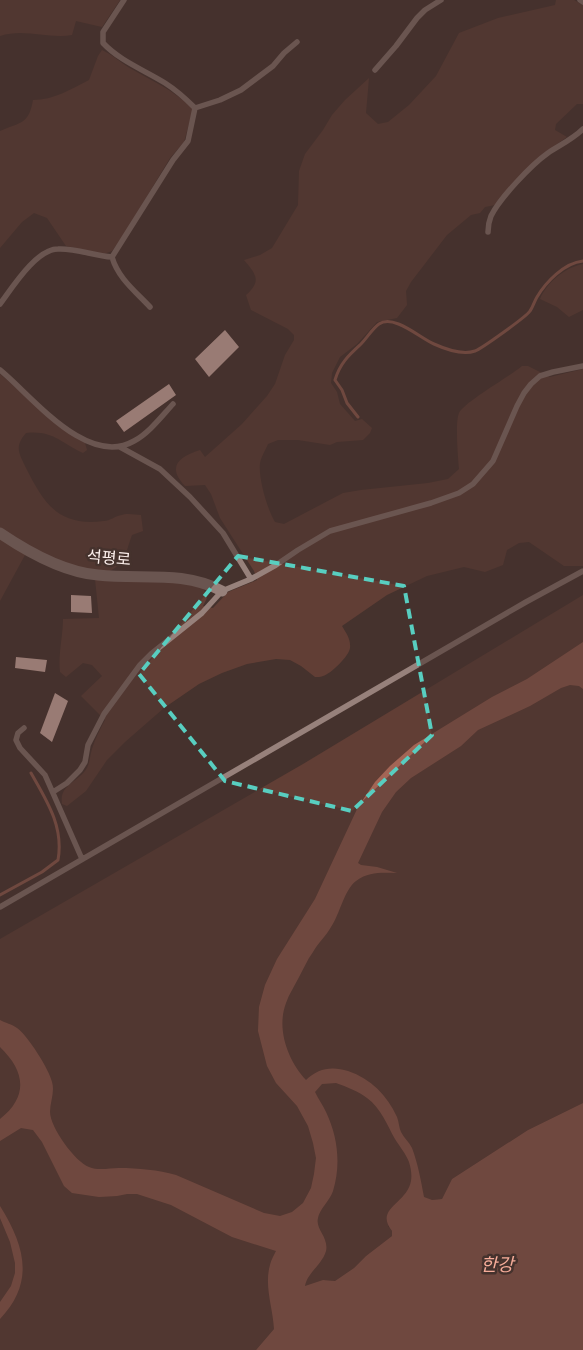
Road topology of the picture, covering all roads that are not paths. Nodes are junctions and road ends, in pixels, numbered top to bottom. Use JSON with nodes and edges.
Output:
{"nodes":[{"id":1,"x":124,"y":0,"type":"edge"},
{"id":2,"x":442,"y":0,"type":"edge"},
{"id":3,"x":296,"y":42,"type":"dead end"},
{"id":4,"x":375,"y":70,"type":"dead end"},
{"id":5,"x":195,"y":108,"type":"junction"},
{"id":6,"x":583,"y":129,"type":"edge"},
{"id":7,"x":488,"y":232,"type":"dead end"},
{"id":8,"x":112,"y":257,"type":"junction"},
{"id":9,"x":0,"y":304,"type":"edge"},
{"id":10,"x":150,"y":307,"type":"dead end"},
{"id":11,"x":583,"y":366,"type":"edge"},
{"id":12,"x":0,"y":370,"type":"edge"},
{"id":13,"x":173,"y":404,"type":"dead end"},
{"id":14,"x":120,"y":447,"type":"junction"},
{"id":15,"x":0,"y":533,"type":"edge"},
{"id":16,"x":583,"y":571,"type":"edge"},
{"id":17,"x":251,"y":579,"type":"junction"},
{"id":18,"x":222,"y":591,"type":"junction"},
{"id":19,"x":24,"y":728,"type":"dead end"},
{"id":20,"x":53,"y":792,"type":"junction"},
{"id":21,"x":82,"y":859,"type":"junction"},
{"id":22,"x":0,"y":907,"type":"edge"}],
"edges":[{"from":1,"to":5,"type":"lane"},
{"from":2,"to":4,"type":"lane"},
{"from":3,"to":5,"type":"lane"},
{"from":5,"to":8,"type":"lane"},
{"from":6,"to":7,"type":"lane"},
{"from":8,"to":9,"type":"lane"},
{"from":8,"to":10,"type":"lane"},
{"from":11,"to":17,"type":"lane"},
{"from":12,"to":14,"type":"lane"},
{"from":13,"to":14,"type":"lane"},
{"from":14,"to":17,"type":"lane"},
{"from":15,"to":18,"type":"street","name":"석평로"},
{"from":16,"to":21,"type":"lane"},
{"from":17,"to":18,"type":"lane"},
{"from":18,"to":20,"type":"lane"},
{"from":19,"to":20,"type":"lane"},
{"from":20,"to":21,"type":"lane"},
{"from":21,"to":22,"type":"lane"}]}
